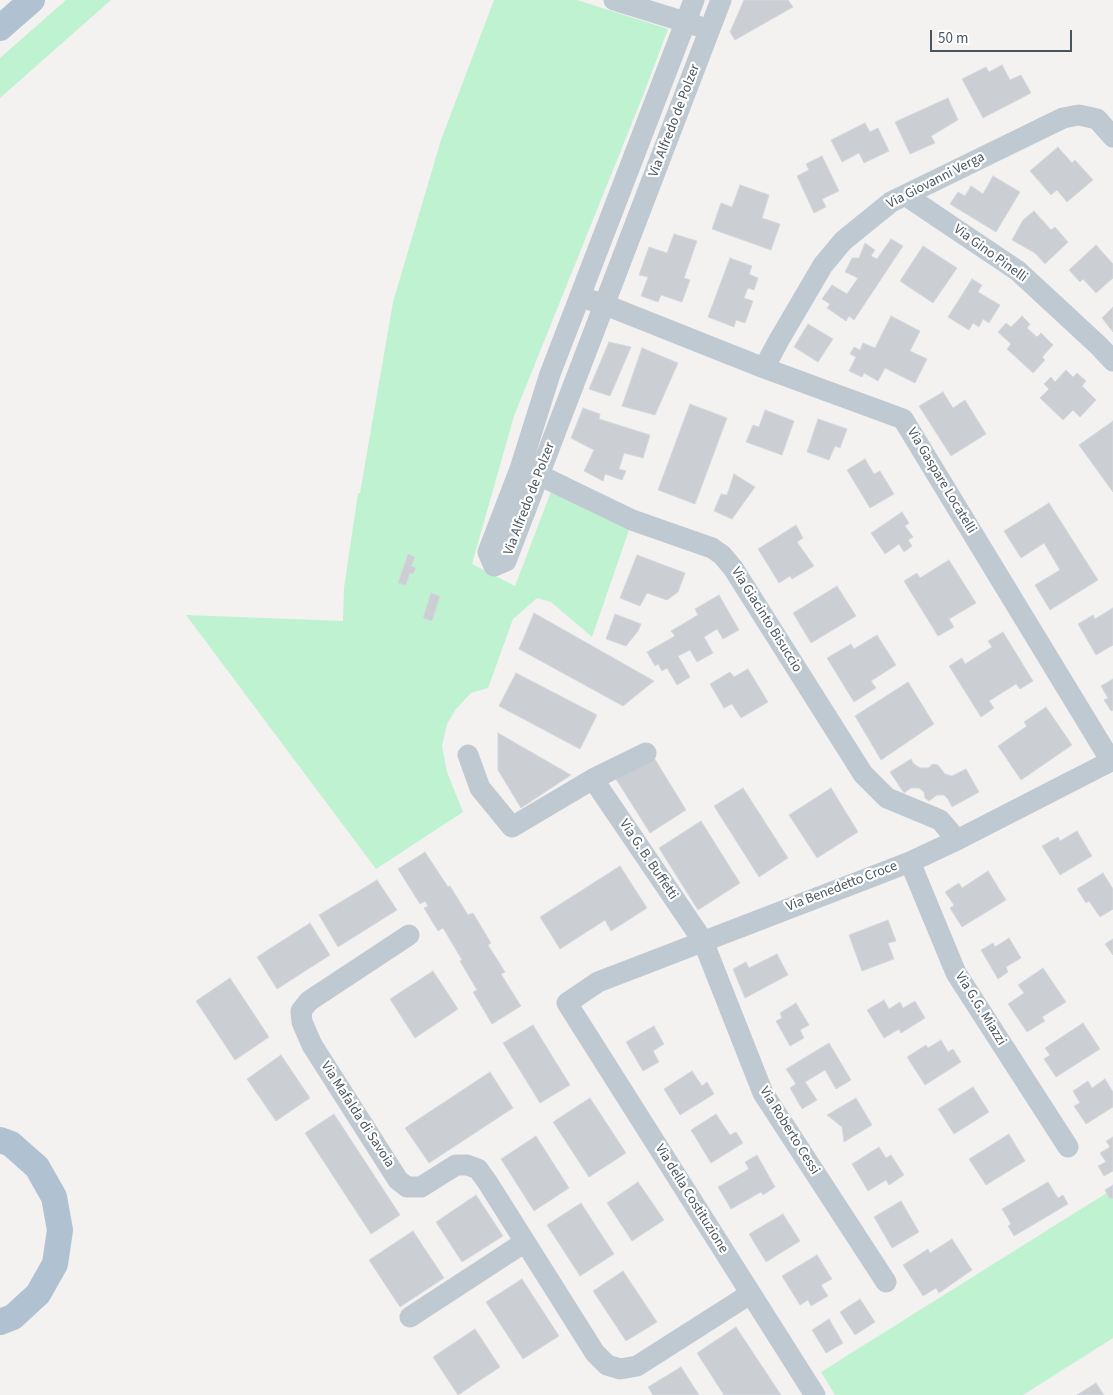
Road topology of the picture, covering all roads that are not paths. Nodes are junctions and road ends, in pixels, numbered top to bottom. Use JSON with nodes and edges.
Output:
{"nodes":[{"id":1,"x":32,"y":0,"type":"edge"},
{"id":2,"x":614,"y":0,"type":"edge"},
{"id":3,"x":694,"y":0,"type":"edge"},
{"id":4,"x":721,"y":0,"type":"edge"},
{"id":5,"x":686,"y":22,"type":"junction"},
{"id":6,"x":0,"y":28,"type":"edge"},
{"id":7,"x":710,"y":30,"type":"junction"},
{"id":8,"x":1113,"y":137,"type":"edge"},
{"id":9,"x":905,"y":195,"type":"junction"},
{"id":10,"x":580,"y":297,"type":"junction"},
{"id":11,"x":603,"y":304,"type":"junction"},
{"id":12,"x":1113,"y":361,"type":"edge"},
{"id":13,"x":764,"y":368,"type":"junction"},
{"id":14,"x":529,"y":472,"type":"junction"},
{"id":15,"x":646,"y":752,"type":"dead end"},
{"id":16,"x":468,"y":755,"type":"dead end"},
{"id":17,"x":1110,"y":766,"type":"edge"},
{"id":18,"x":593,"y":779,"type":"junction"},
{"id":19,"x":957,"y":840,"type":"junction"},
{"id":20,"x":910,"y":862,"type":"junction"},
{"id":21,"x":408,"y":935,"type":"dead end"},
{"id":22,"x":703,"y":941,"type":"junction"},
{"id":23,"x":567,"y":1003,"type":"joint"},
{"id":24,"x":0,"y":1140,"type":"edge"},
{"id":25,"x":1068,"y":1147,"type":"dead end"},
{"id":26,"x":525,"y":1242,"type":"junction"},
{"id":27,"x":886,"y":1282,"type":"dead end"},
{"id":28,"x":750,"y":1294,"type":"junction"},
{"id":29,"x":410,"y":1317,"type":"dead end"},
{"id":30,"x":0,"y":1322,"type":"edge"},
{"id":31,"x":814,"y":1395,"type":"edge"}],
"edges":[{"from":1,"to":6,"type":"main road"},
{"from":2,"to":5,"type":"street"},
{"from":3,"to":5,"type":"street","name":"Via Alfredo de Polzer"},
{"from":4,"to":7,"type":"street","name":"Via Alfredo de Polzer"},
{"from":5,"to":7,"type":"street"},
{"from":5,"to":10,"type":"street","name":"Via Alfredo de Polzer"},
{"from":7,"to":11,"type":"street","name":"Via Alfredo de Polzer"},
{"from":8,"to":9,"type":"street","name":"Via Giovanni Verga"},
{"from":9,"to":12,"type":"street","name":"Via Gino Pinelli"},
{"from":9,"to":13,"type":"street","name":"Via Giovanni Verga"},
{"from":10,"to":11,"type":"street","name":"Via Gaspare Locatelli"},
{"from":10,"to":14,"type":"street","name":"Via Alfredo de Polzer"},
{"from":11,"to":13,"type":"street","name":"Via Gaspare Locatelli"},
{"from":11,"to":14,"type":"street","name":"Via Alfredo de Polzer"},
{"from":13,"to":17,"type":"street","name":"Via Gaspare Locatelli"},
{"from":14,"to":19,"type":"street","name":"Via Giacinto Bisuccio"},
{"from":15,"to":18,"type":"street"},
{"from":16,"to":18,"type":"street"},
{"from":17,"to":19,"type":"street","name":"Via Benedetto Croce"},
{"from":18,"to":22,"type":"street","name":"Via G. B. Buffetti"},
{"from":19,"to":20,"type":"street","name":"Via Benedetto Croce"},
{"from":20,"to":22,"type":"street","name":"Via Benedetto Croce"},
{"from":20,"to":25,"type":"street","name":"Via G.G. Miazzi"},
{"from":21,"to":26,"type":"street","name":"Via Mafalda di Savoia"},
{"from":22,"to":23,"type":"street","name":"Via Benedetto Croce"},
{"from":22,"to":27,"type":"street","name":"Via Roberto Cessi"},
{"from":23,"to":28,"type":"street","name":"Via della Costituzione"},
{"from":24,"to":30,"type":"main road"},
{"from":26,"to":28,"type":"street","name":"Via Mafalda di Savoia"},
{"from":26,"to":29,"type":"street"},
{"from":28,"to":31,"type":"street","name":"Via della Costituzione"}]}
